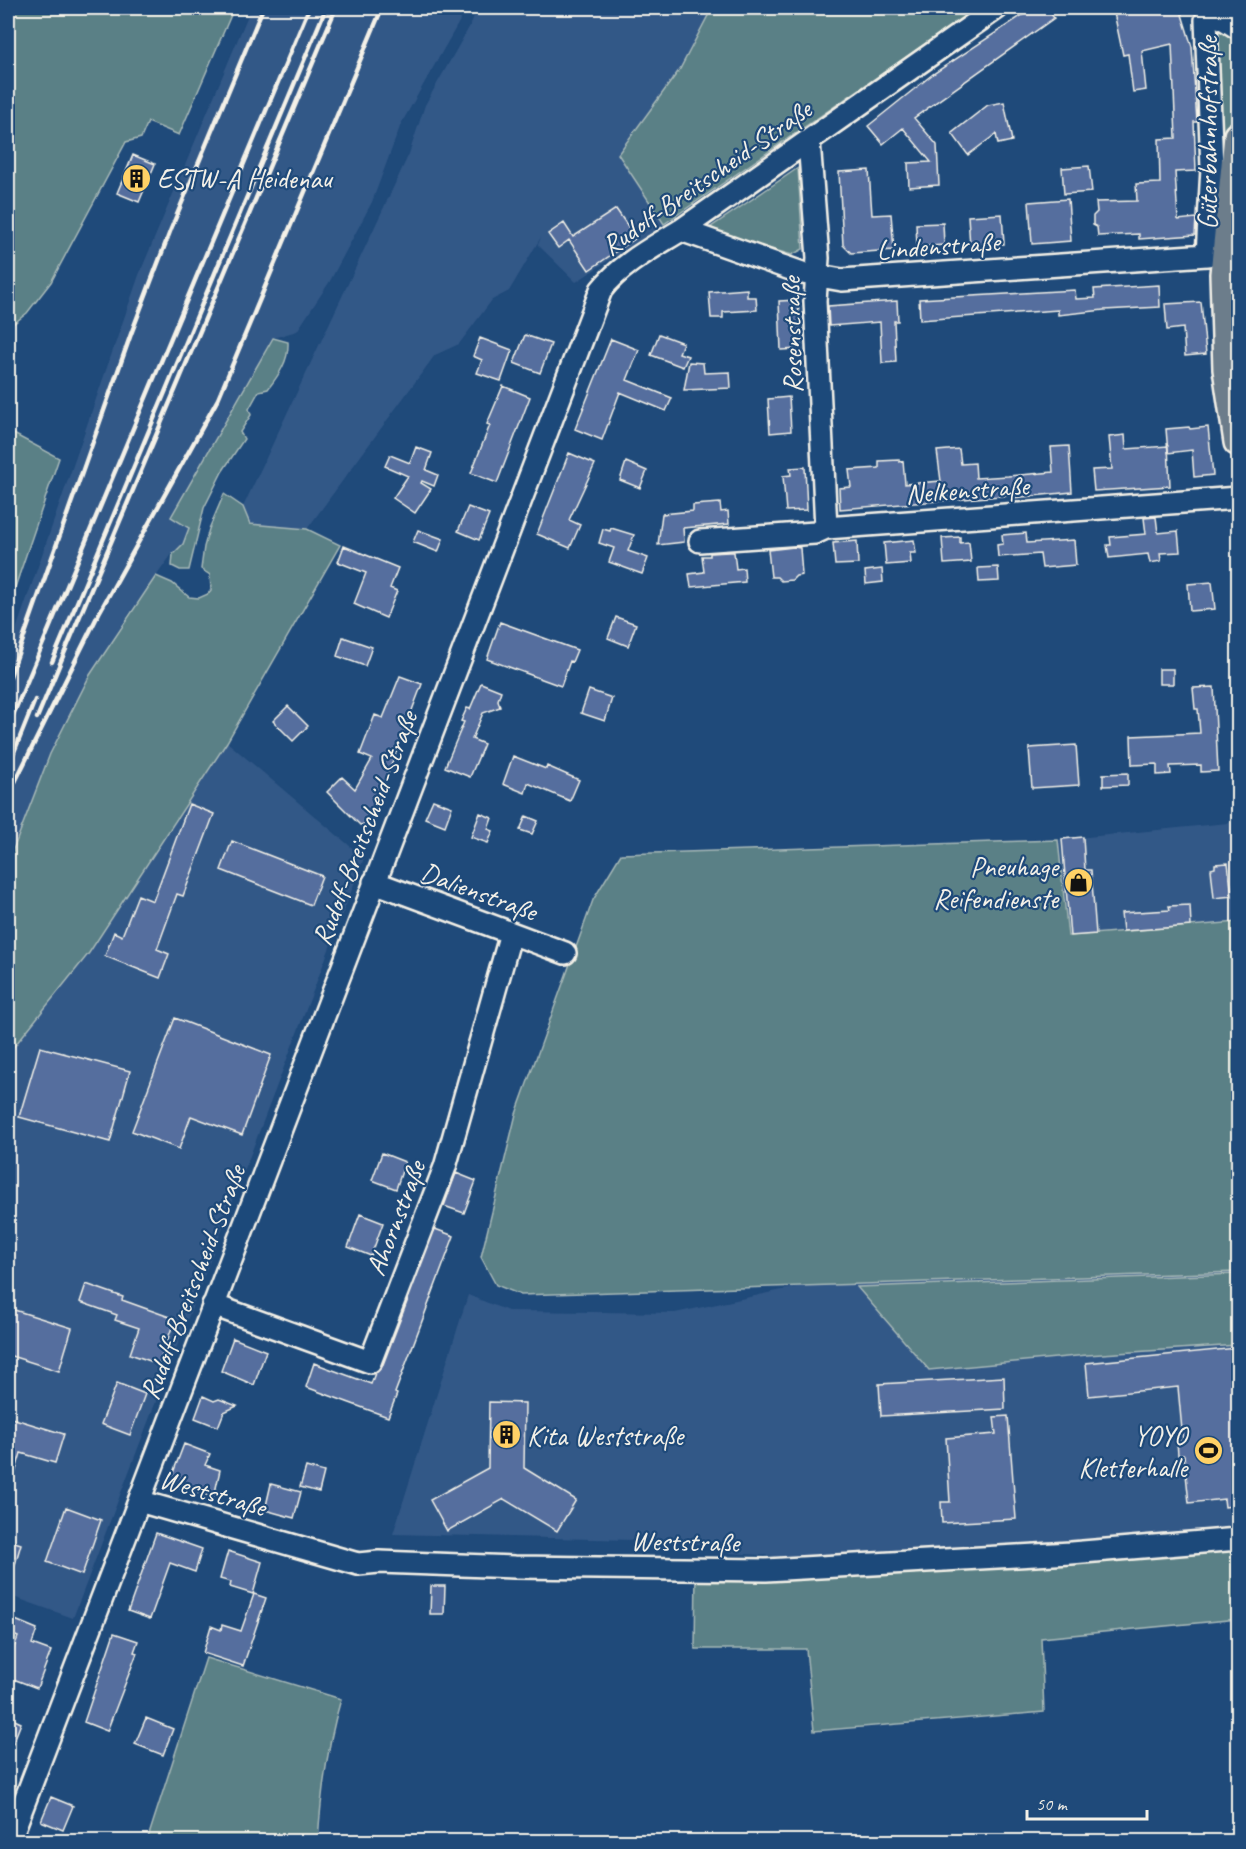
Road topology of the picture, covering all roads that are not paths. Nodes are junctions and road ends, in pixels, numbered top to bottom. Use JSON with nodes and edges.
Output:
{"nodes":[{"id":1,"x":997,"y":8,"type":"edge"},
{"id":2,"x":1208,"y":10,"type":"edge"},
{"id":3,"x":1239,"y":28,"type":"edge"},
{"id":4,"x":1239,"y":136,"type":"edge"},
{"id":5,"x":808,"y":141,"type":"junction"},
{"id":6,"x":681,"y":230,"type":"junction"},
{"id":7,"x":1207,"y":255,"type":"joint"},
{"id":8,"x":818,"y":277,"type":"junction"},
{"id":9,"x":1238,"y":445,"type":"edge"},
{"id":10,"x":1239,"y":498,"type":"edge"},
{"id":11,"x":826,"y":528,"type":"junction"},
{"id":12,"x":700,"y":541,"type":"dead end"},
{"id":13,"x":374,"y":882,"type":"junction"},
{"id":14,"x":511,"y":933,"type":"junction"},
{"id":15,"x":565,"y":952,"type":"dead end"},
{"id":16,"x":213,"y":1305,"type":"junction"},
{"id":17,"x":139,"y":1501,"type":"junction"},
{"id":18,"x":1239,"y":1539,"type":"edge"},
{"id":19,"x":9,"y":1842,"type":"edge"}],
"edges":[{"from":1,"to":5,"type":"street","name":"Rudolf-Breitscheid-Straße"},
{"from":2,"to":3,"type":"street","name":"Güterbahnhofstraße"},
{"from":2,"to":7,"type":"street","name":"Güterbahnhofstraße"},
{"from":4,"to":9,"type":"main road","name":"Güterbahnhofstraße"},
{"from":5,"to":6,"type":"street","name":"Rudolf-Breitscheid-Straße"},
{"from":5,"to":8,"type":"street","name":"Rosenstraße"},
{"from":6,"to":8,"type":"street","name":"Lindenstraße"},
{"from":6,"to":13,"type":"street","name":"Rudolf-Breitscheid-Straße"},
{"from":7,"to":8,"type":"street","name":"Lindenstraße"},
{"from":8,"to":11,"type":"street","name":"Rosenstraße"},
{"from":10,"to":11,"type":"street","name":"Nelkenstraße"},
{"from":11,"to":12,"type":"street","name":"Nelkenstraße"},
{"from":13,"to":14,"type":"street","name":"Dalienstraße"},
{"from":13,"to":16,"type":"street","name":"Rudolf-Breitscheid-Straße"},
{"from":14,"to":15,"type":"street","name":"Dalienstraße"},
{"from":14,"to":16,"type":"street","name":"Ahornstraße"},
{"from":16,"to":17,"type":"street","name":"Rudolf-Breitscheid-Straße"},
{"from":17,"to":18,"type":"street","name":"Weststraße"},
{"from":17,"to":19,"type":"street","name":"Rudolf-Breitscheid-Straße"}]}
